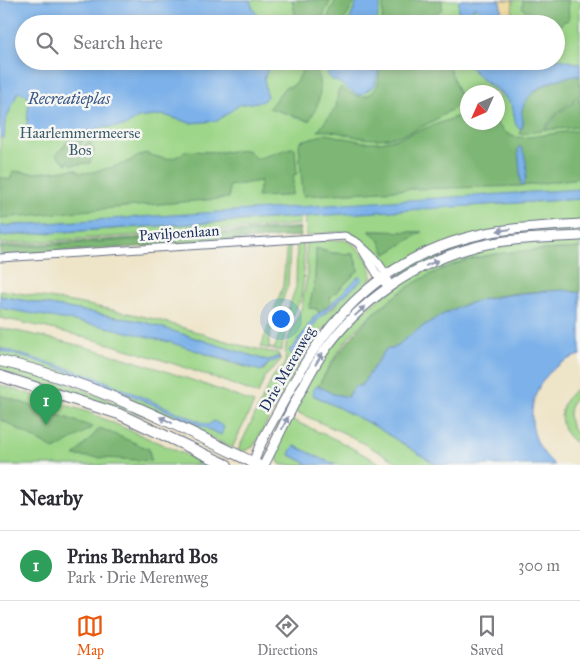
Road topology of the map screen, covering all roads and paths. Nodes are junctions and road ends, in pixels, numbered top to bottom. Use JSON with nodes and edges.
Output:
{"nodes":[{"id":1,"x":580,"y":224,"type":"edge"},
{"id":2,"x":580,"y":236,"type":"edge"},
{"id":3,"x":0,"y":258,"type":"edge"},
{"id":4,"x":384,"y":277,"type":"junction"},
{"id":5,"x":389,"y":287,"type":"junction"},
{"id":6,"x":0,"y":361,"type":"edge"},
{"id":7,"x":0,"y":376,"type":"edge"},
{"id":8,"x":255,"y":464,"type":"edge"},
{"id":9,"x":227,"y":465,"type":"edge"},
{"id":10,"x":264,"y":465,"type":"edge"}],
"edges":[{"from":1,"to":4,"type":"main road","name":"Drie Merenweg","one_way":true},
{"from":5,"to":2,"type":"main road","name":"Drie Merenweg","one_way":true},
{"from":3,"to":4,"type":"street","name":"Paviljoenlaan"},
{"from":4,"to":5,"type":"street"},
{"from":4,"to":8,"type":"main road","name":"Drie Merenweg"},
{"from":10,"to":5,"type":"main road","name":"Drie Merenweg","one_way":true},
{"from":8,"to":6,"type":"highway","name":"Drie Merenweg","one_way":true},
{"from":7,"to":9,"type":"highway"}]}
